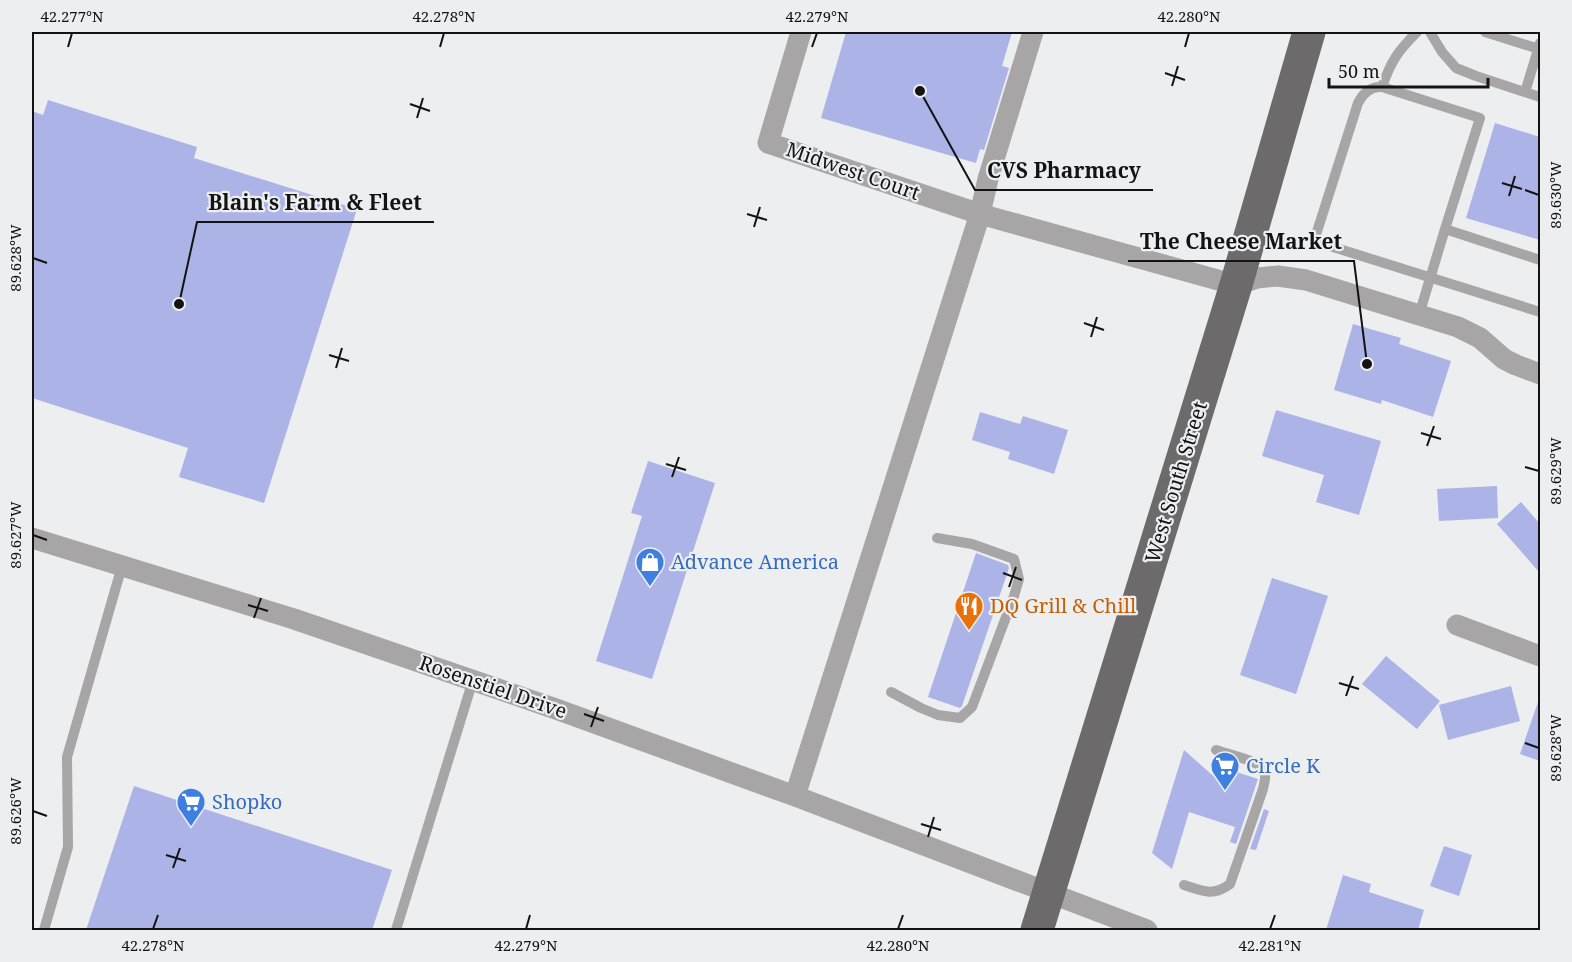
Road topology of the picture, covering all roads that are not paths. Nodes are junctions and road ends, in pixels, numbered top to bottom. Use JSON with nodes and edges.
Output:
{"nodes":[{"id":1,"x":801,"y":32,"type":"edge"},
{"id":2,"x":1033,"y":32,"type":"edge"},
{"id":3,"x":1309,"y":32,"type":"edge"},
{"id":4,"x":1417,"y":32,"type":"edge"},
{"id":5,"x":1430,"y":32,"type":"edge"},
{"id":6,"x":1485,"y":32,"type":"edge"},
{"id":7,"x":1540,"y":46,"type":"edge"},
{"id":8,"x":1382,"y":87,"type":"junction"},
{"id":9,"x":1525,"y":92,"type":"junction"},
{"id":10,"x":1540,"y":97,"type":"edge"},
{"id":11,"x":980,"y":214,"type":"junction"},
{"id":12,"x":1445,"y":229,"type":"junction"},
{"id":13,"x":1540,"y":260,"type":"edge"},
{"id":14,"x":1430,"y":277,"type":"junction"},
{"id":15,"x":1236,"y":285,"type":"junction"},
{"id":16,"x":1540,"y":312,"type":"edge"},
{"id":17,"x":1419,"y":315,"type":"junction"},
{"id":18,"x":1540,"y":374,"type":"edge"},
{"id":19,"x":32,"y":538,"type":"edge"},
{"id":20,"x":937,"y":538,"type":"dead end"},
{"id":21,"x":122,"y":566,"type":"junction"},
{"id":22,"x":1457,"y":625,"type":"dead end"},
{"id":23,"x":1540,"y":656,"type":"edge"},
{"id":24,"x":473,"y":680,"type":"junction"},
{"id":25,"x":891,"y":692,"type":"dead end"},
{"id":26,"x":1216,"y":750,"type":"dead end"},
{"id":27,"x":795,"y":796,"type":"junction"},
{"id":28,"x":1184,"y":885,"type":"dead end"},
{"id":29,"x":1049,"y":893,"type":"junction"},
{"id":30,"x":44,"y":930,"type":"edge"},
{"id":31,"x":396,"y":930,"type":"edge"},
{"id":32,"x":1037,"y":930,"type":"edge"},
{"id":33,"x":1148,"y":930,"type":"edge"}],
"edges":[{"from":1,"to":11,"type":"street","name":"Midwest Court"},
{"from":2,"to":11,"type":"street"},
{"from":3,"to":15,"type":"main road","name":"West South Street"},
{"from":4,"to":8,"type":"lane"},
{"from":5,"to":9,"type":"lane"},
{"from":6,"to":7,"type":"lane"},
{"from":7,"to":9,"type":"lane"},
{"from":8,"to":12,"type":"lane"},
{"from":8,"to":14,"type":"lane"},
{"from":9,"to":10,"type":"lane"},
{"from":11,"to":15,"type":"street","name":"Midwest Court"},
{"from":11,"to":27,"type":"street"},
{"from":12,"to":13,"type":"lane"},
{"from":12,"to":14,"type":"lane"},
{"from":14,"to":16,"type":"lane"},
{"from":14,"to":17,"type":"lane"},
{"from":15,"to":17,"type":"street"},
{"from":15,"to":29,"type":"main road","name":"West South Street"},
{"from":17,"to":18,"type":"street"},
{"from":19,"to":21,"type":"street","name":"Rosenstiel Drive"},
{"from":20,"to":25,"type":"lane"},
{"from":21,"to":24,"type":"street","name":"Rosenstiel Drive"},
{"from":21,"to":30,"type":"lane"},
{"from":22,"to":23,"type":"street"},
{"from":24,"to":27,"type":"street","name":"Rosenstiel Drive"},
{"from":24,"to":31,"type":"lane"},
{"from":26,"to":28,"type":"lane"},
{"from":27,"to":29,"type":"street","name":"Rosenstiel Drive"},
{"from":29,"to":32,"type":"main road","name":"West South Street"},
{"from":29,"to":33,"type":"street","name":"Rosenstiel Drive"}]}
